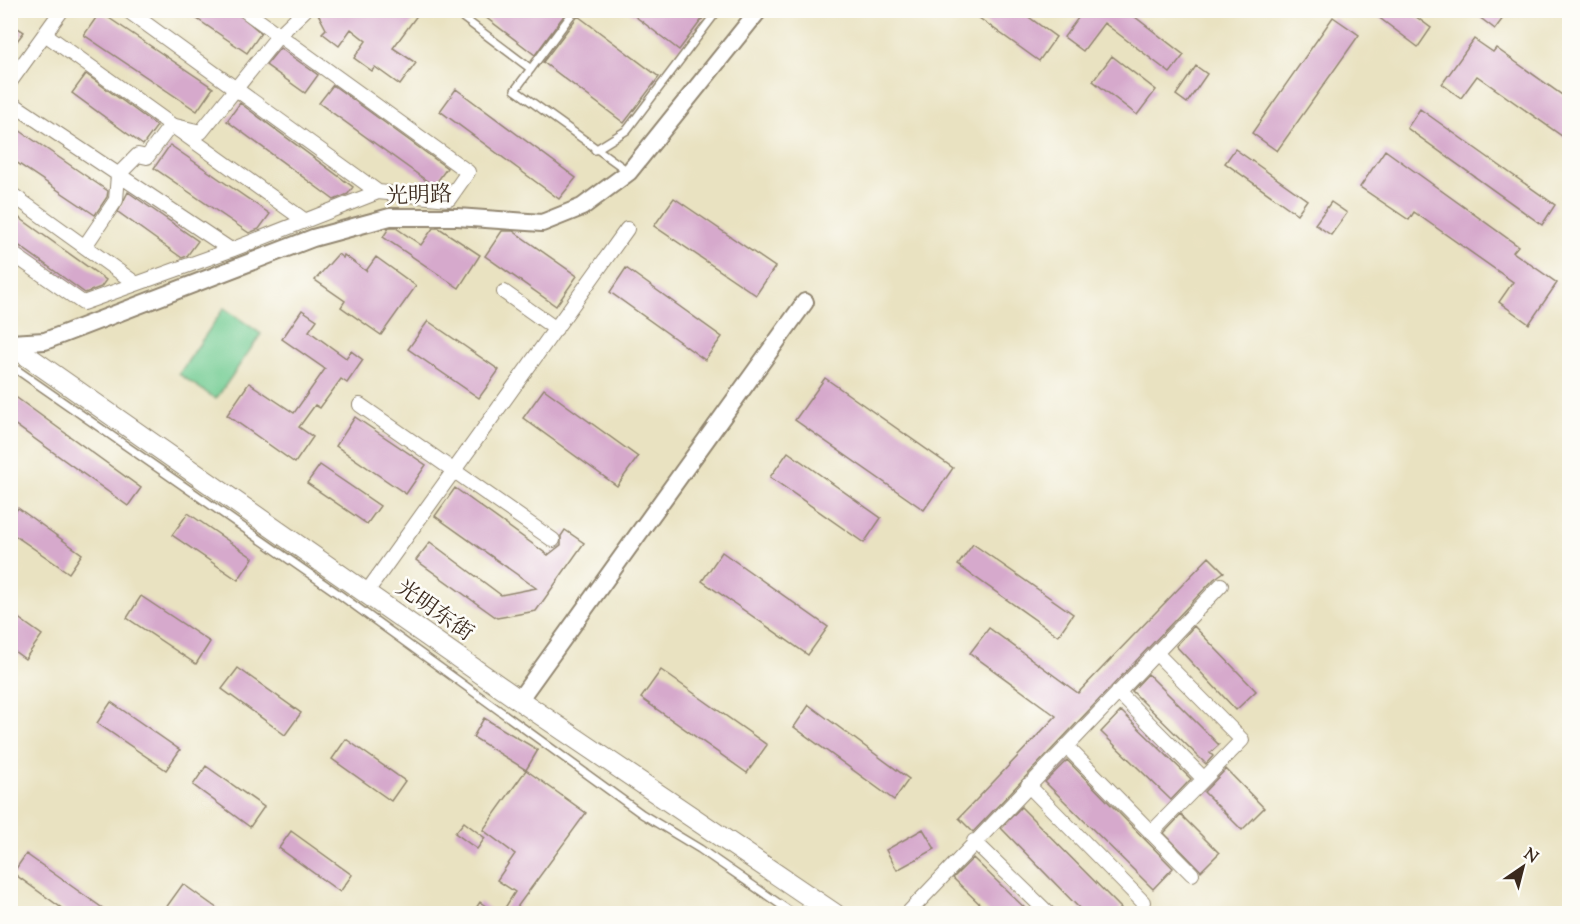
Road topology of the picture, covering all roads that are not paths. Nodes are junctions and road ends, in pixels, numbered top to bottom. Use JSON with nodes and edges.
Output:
{"nodes":[{"id":1,"x":127,"y":10,"type":"edge"},
{"id":2,"x":244,"y":10,"type":"edge"},
{"id":3,"x":453,"y":10,"type":"edge"},
{"id":4,"x":575,"y":10,"type":"edge"},
{"id":5,"x":718,"y":10,"type":"edge"},
{"id":6,"x":759,"y":10,"type":"edge"},
{"id":7,"x":299,"y":12,"type":"edge"},
{"id":8,"x":56,"y":13,"type":"edge"},
{"id":9,"x":45,"y":34,"type":"junction"},
{"id":10,"x":279,"y":35,"type":"junction"},
{"id":11,"x":531,"y":69,"type":"junction"},
{"id":12,"x":12,"y":78,"type":"edge"},
{"id":13,"x":236,"y":88,"type":"junction"},
{"id":14,"x":10,"y":102,"type":"edge"},
{"id":15,"x":171,"y":125,"type":"junction"},
{"id":16,"x":595,"y":150,"type":"junction"},
{"id":17,"x":629,"y":172,"type":"junction"},
{"id":18,"x":118,"y":175,"type":"junction"},
{"id":19,"x":378,"y":192,"type":"junction"},
{"id":20,"x":10,"y":193,"type":"edge"},
{"id":21,"x":304,"y":220,"type":"junction"},
{"id":22,"x":627,"y":229,"type":"dead end"},
{"id":23,"x":85,"y":246,"type":"junction"},
{"id":24,"x":231,"y":250,"type":"junction"},
{"id":25,"x":10,"y":252,"type":"edge"},
{"id":26,"x":135,"y":283,"type":"junction"},
{"id":27,"x":504,"y":292,"type":"dead end"},
{"id":28,"x":805,"y":302,"type":"dead end"},
{"id":29,"x":556,"y":329,"type":"junction"},
{"id":30,"x":45,"y":341,"type":"junction"},
{"id":31,"x":10,"y":343,"type":"edge"},
{"id":32,"x":10,"y":365,"type":"edge"},
{"id":33,"x":46,"y":366,"type":"junction"},
{"id":34,"x":360,"y":405,"type":"dead end"},
{"id":35,"x":454,"y":471,"type":"junction"},
{"id":36,"x":553,"y":540,"type":"dead end"},
{"id":37,"x":1221,"y":585,"type":"dead end"},
{"id":38,"x":366,"y":593,"type":"junction"},
{"id":39,"x":1156,"y":653,"type":"junction"},
{"id":40,"x":1118,"y":692,"type":"junction"},
{"id":41,"x":519,"y":700,"type":"junction"},
{"id":42,"x":1066,"y":746,"type":"junction"},
{"id":43,"x":1204,"y":779,"type":"junction"},
{"id":44,"x":1028,"y":785,"type":"junction"},
{"id":45,"x":1151,"y":833,"type":"junction"},
{"id":46,"x":974,"y":841,"type":"junction"},
{"id":47,"x":1192,"y":874,"type":"dead end"},
{"id":48,"x":1143,"y":902,"type":"dead end"},
{"id":49,"x":794,"y":914,"type":"edge"},
{"id":50,"x":835,"y":914,"type":"edge"},
{"id":51,"x":907,"y":914,"type":"edge"},
{"id":52,"x":1049,"y":914,"type":"edge"}],
"edges":[{"from":1,"to":13,"type":"street"},
{"from":2,"to":10,"type":"street"},
{"from":3,"to":11,"type":"lane"},
{"from":4,"to":11,"type":"lane"},
{"from":5,"to":16,"type":"lane"},
{"from":6,"to":17,"type":"street","name":"光明路"},
{"from":7,"to":10,"type":"street"},
{"from":8,"to":9,"type":"street"},
{"from":9,"to":12,"type":"street"},
{"from":9,"to":15,"type":"street"},
{"from":10,"to":13,"type":"street"},
{"from":10,"to":19,"type":"street"},
{"from":11,"to":16,"type":"lane"},
{"from":13,"to":15,"type":"street"},
{"from":13,"to":19,"type":"street"},
{"from":14,"to":18,"type":"street"},
{"from":15,"to":18,"type":"street"},
{"from":15,"to":21,"type":"street"},
{"from":16,"to":17,"type":"lane"},
{"from":17,"to":30,"type":"street","name":"光明路"},
{"from":18,"to":23,"type":"street"},
{"from":18,"to":24,"type":"street"},
{"from":19,"to":21,"type":"street"},
{"from":20,"to":23,"type":"street"},
{"from":21,"to":24,"type":"street"},
{"from":22,"to":29,"type":"street"},
{"from":23,"to":26,"type":"street"},
{"from":24,"to":26,"type":"street"},
{"from":25,"to":26,"type":"street"},
{"from":27,"to":29,"type":"street"},
{"from":28,"to":41,"type":"street"},
{"from":29,"to":35,"type":"street"},
{"from":30,"to":31,"type":"street","name":"光明路"},
{"from":30,"to":33,"type":"street"},
{"from":31,"to":33,"type":"main road","name":"光明东街"},
{"from":32,"to":49,"type":"lane"},
{"from":33,"to":38,"type":"main road","name":"光明东街"},
{"from":34,"to":35,"type":"street"},
{"from":35,"to":36,"type":"street"},
{"from":35,"to":38,"type":"street"},
{"from":37,"to":39,"type":"street"},
{"from":38,"to":41,"type":"main road","name":"光明东街"},
{"from":39,"to":40,"type":"street"},
{"from":39,"to":43,"type":"street"},
{"from":40,"to":42,"type":"street"},
{"from":40,"to":43,"type":"street"},
{"from":41,"to":50,"type":"main road","name":"光明东街"},
{"from":42,"to":44,"type":"street"},
{"from":42,"to":45,"type":"street"},
{"from":43,"to":45,"type":"street"},
{"from":44,"to":46,"type":"street"},
{"from":44,"to":48,"type":"street"},
{"from":45,"to":47,"type":"street"},
{"from":46,"to":51,"type":"street"},
{"from":46,"to":52,"type":"street"}]}
